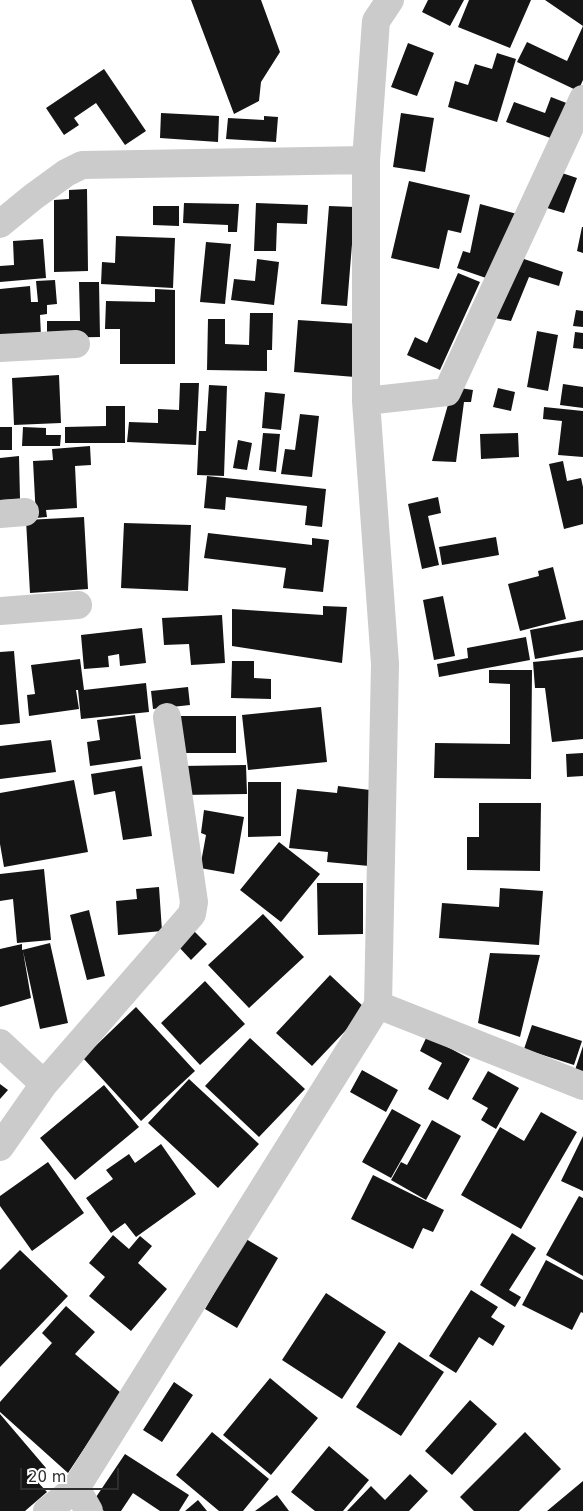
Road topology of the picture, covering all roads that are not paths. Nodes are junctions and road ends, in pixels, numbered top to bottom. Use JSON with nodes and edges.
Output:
{"nodes":[{"id":1,"x":390,"y":0,"type":"edge"},
{"id":2,"x":583,"y":99,"type":"edge"},
{"id":3,"x":366,"y":160,"type":"junction"},
{"id":4,"x":0,"y":224,"type":"edge"},
{"id":5,"x":76,"y":344,"type":"dead end"},
{"id":6,"x":0,"y":348,"type":"edge"},
{"id":7,"x":366,"y":401,"type":"junction"},
{"id":8,"x":78,"y":605,"type":"dead end"},
{"id":9,"x":0,"y":611,"type":"edge"},
{"id":10,"x":167,"y":717,"type":"dead end"},
{"id":11,"x":378,"y":1005,"type":"junction"},
{"id":12,"x":0,"y":1043,"type":"edge"},
{"id":13,"x":44,"y":1084,"type":"junction"},
{"id":14,"x":583,"y":1086,"type":"edge"},
{"id":15,"x":0,"y":1147,"type":"edge"},
{"id":16,"x":82,"y":1500,"type":"edge"},
{"id":17,"x":47,"y":1511,"type":"edge"}],
"edges":[{"from":1,"to":3,"type":"street"},
{"from":2,"to":7,"type":"street"},
{"from":3,"to":4,"type":"street"},
{"from":3,"to":7,"type":"street"},
{"from":5,"to":6,"type":"street"},
{"from":7,"to":11,"type":"street"},
{"from":8,"to":9,"type":"street"},
{"from":10,"to":13,"type":"street"},
{"from":11,"to":14,"type":"street"},
{"from":11,"to":16,"type":"street"},
{"from":12,"to":13,"type":"street"},
{"from":13,"to":15,"type":"street"},
{"from":16,"to":17,"type":"street"}]}
